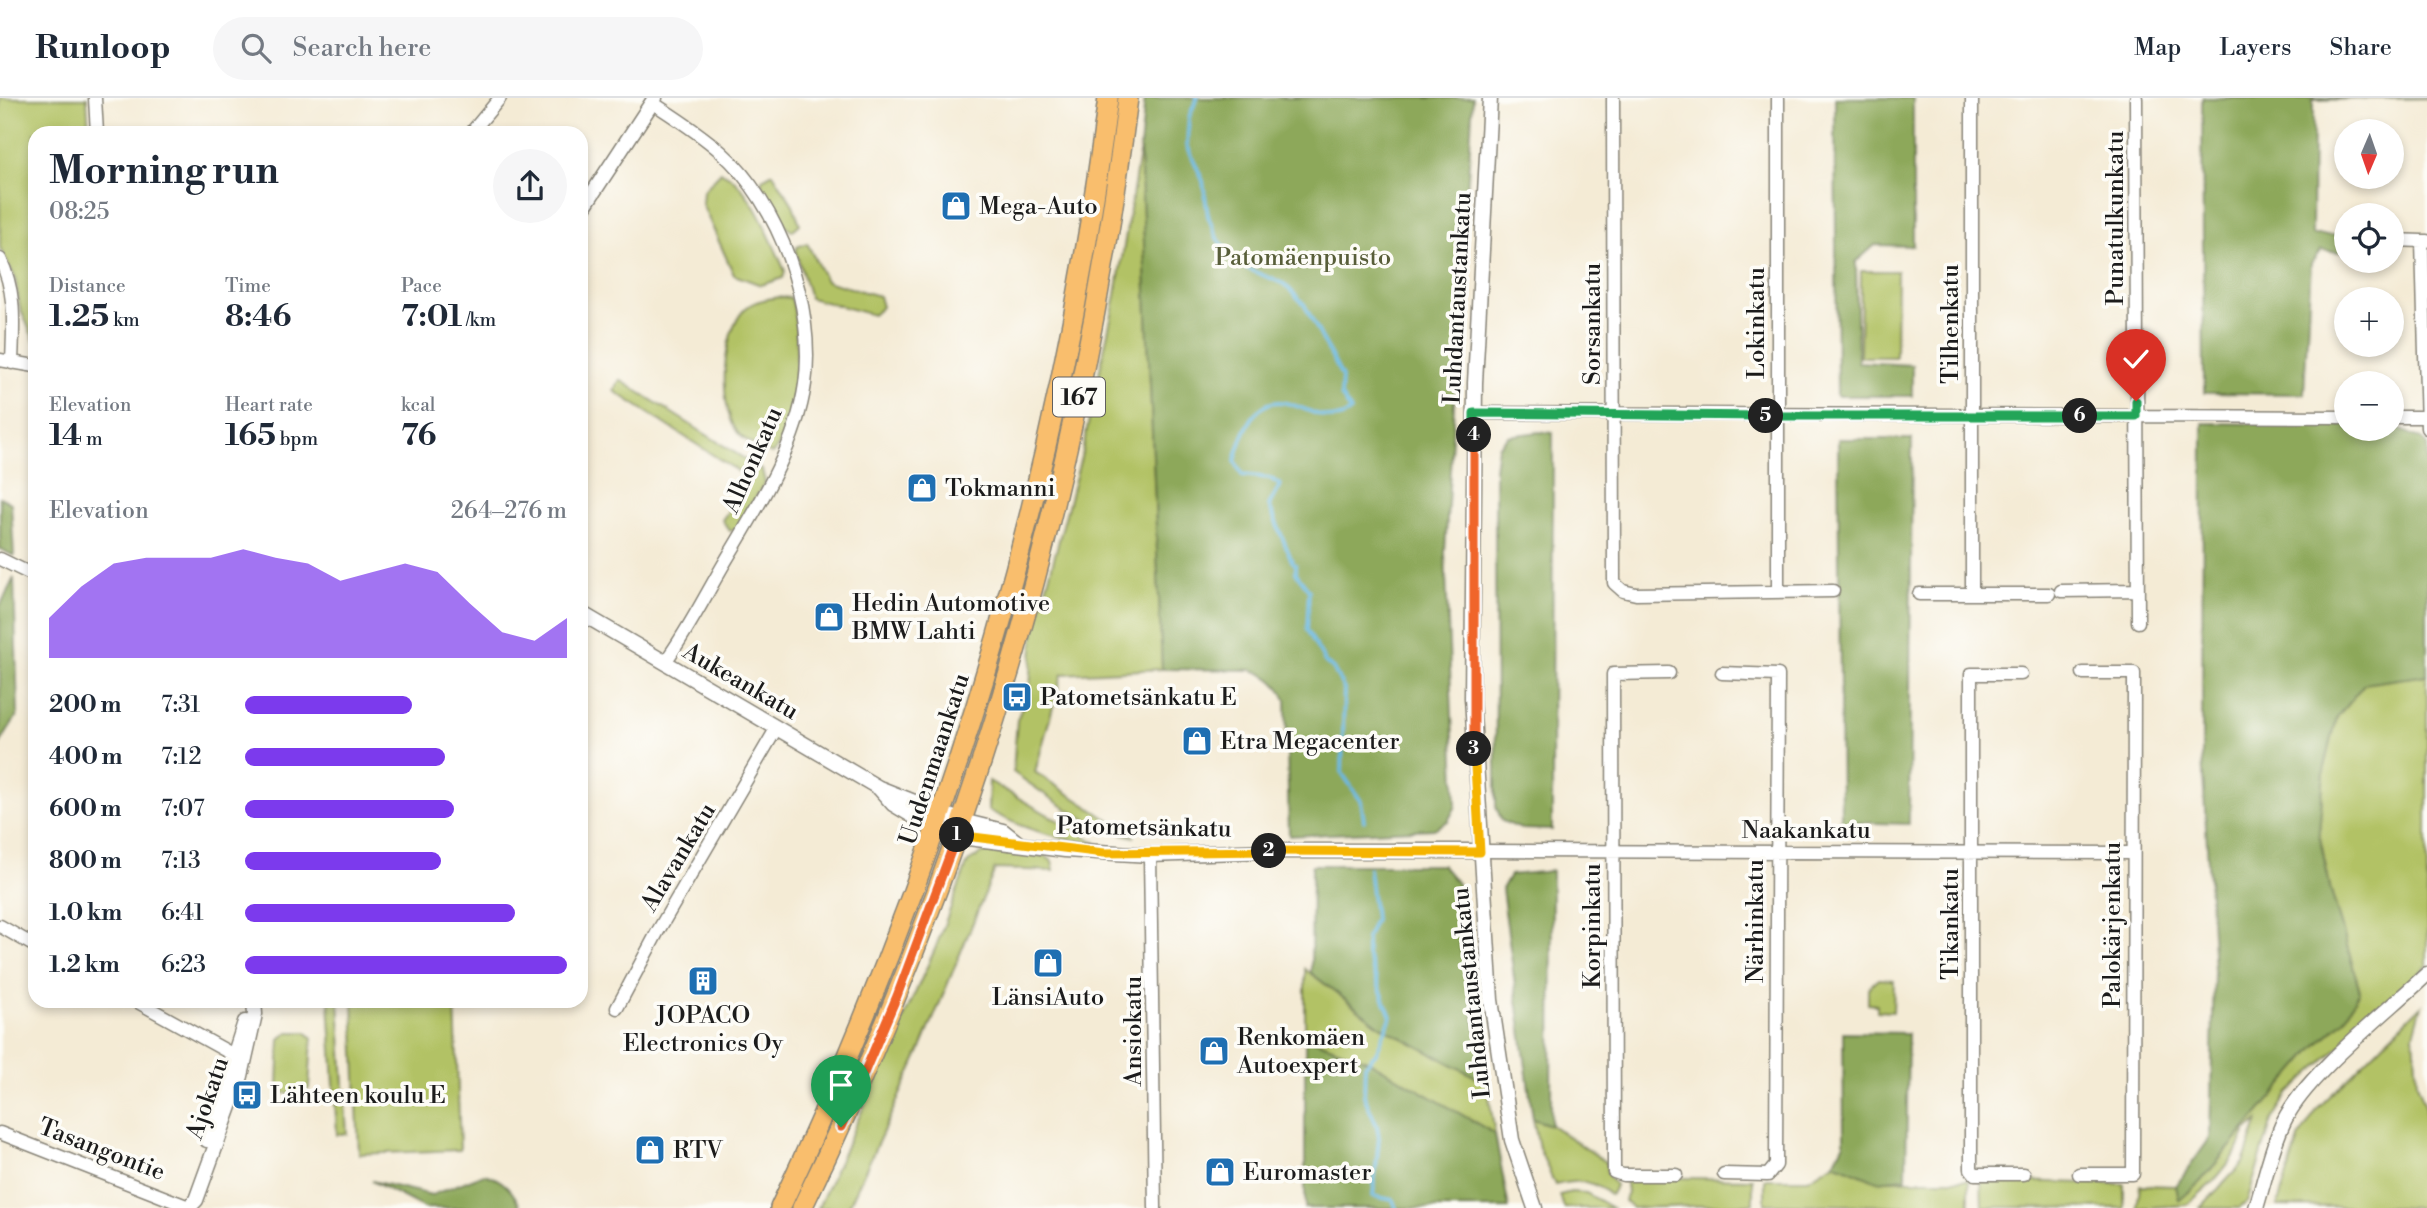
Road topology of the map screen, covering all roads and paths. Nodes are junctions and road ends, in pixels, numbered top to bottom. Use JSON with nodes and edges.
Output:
{"nodes":[{"id":1,"x":95,"y":98,"type":"edge"},
{"id":2,"x":500,"y":98,"type":"edge"},
{"id":3,"x":1108,"y":98,"type":"edge"},
{"id":4,"x":1128,"y":98,"type":"edge"},
{"id":5,"x":1490,"y":98,"type":"edge"},
{"id":6,"x":1613,"y":98,"type":"edge"},
{"id":7,"x":1778,"y":98,"type":"edge"},
{"id":8,"x":1972,"y":98,"type":"edge"},
{"id":9,"x":2136,"y":98,"type":"edge"},
{"id":10,"x":654,"y":100,"type":"edge"},
{"id":11,"x":97,"y":126,"type":"edge"},
{"id":12,"x":477,"y":126,"type":"edge"},
{"id":13,"x":588,"y":200,"type":"edge"},
{"id":14,"x":2404,"y":240,"type":"edge"},
{"id":15,"x":2425,"y":241,"type":"edge"},
{"id":16,"x":0,"y":259,"type":"edge"},
{"id":17,"x":6,"y":362,"type":"edge"},
{"id":18,"x":28,"y":365,"type":"edge"},
{"id":19,"x":1474,"y":413,"type":"junction"},
{"id":20,"x":1613,"y":416,"type":"junction"},
{"id":21,"x":1777,"y":416,"type":"junction"},
{"id":22,"x":1970,"y":416,"type":"junction"},
{"id":23,"x":2136,"y":416,"type":"junction"},
{"id":24,"x":2334,"y":416,"type":"edge"},
{"id":25,"x":2404,"y":419,"type":"edge"},
{"id":26,"x":2426,"y":422,"type":"edge"},
{"id":27,"x":0,"y":559,"type":"edge"},
{"id":28,"x":28,"y":573,"type":"edge"},
{"id":29,"x":2136,"y":590,"type":"junction"},
{"id":30,"x":1778,"y":591,"type":"junction"},
{"id":31,"x":1833,"y":591,"type":"dead end"},
{"id":32,"x":1972,"y":592,"type":"junction"},
{"id":33,"x":1919,"y":594,"type":"dead end"},
{"id":34,"x":588,"y":616,"type":"edge"},
{"id":35,"x":2138,"y":622,"type":"dead end"},
{"id":36,"x":665,"y":662,"type":"junction"},
{"id":37,"x":1669,"y":673,"type":"dead end"},
{"id":38,"x":1722,"y":673,"type":"dead end"},
{"id":39,"x":2082,"y":673,"type":"dead end"},
{"id":40,"x":2021,"y":674,"type":"dead end"},
{"id":41,"x":776,"y":729,"type":"junction"},
{"id":42,"x":940,"y":821,"type":"junction"},
{"id":43,"x":960,"y":828,"type":"junction"},
{"id":44,"x":1613,"y":850,"type":"junction"},
{"id":45,"x":1971,"y":850,"type":"junction"},
{"id":46,"x":1776,"y":851,"type":"junction"},
{"id":47,"x":1480,"y":852,"type":"junction"},
{"id":48,"x":2133,"y":853,"type":"junction"},
{"id":49,"x":1150,"y":855,"type":"junction"},
{"id":50,"x":0,"y":926,"type":"edge"},
{"id":51,"x":28,"y":942,"type":"edge"},
{"id":52,"x":2427,"y":974,"type":"edge"},
{"id":53,"x":149,"y":1008,"type":"edge"},
{"id":54,"x":251,"y":1008,"type":"edge"},
{"id":55,"x":617,"y":1008,"type":"dead end"},
{"id":56,"x":240,"y":1058,"type":"junction"},
{"id":57,"x":0,"y":1133,"type":"edge"},
{"id":58,"x":1724,"y":1174,"type":"dead end"},
{"id":59,"x":2024,"y":1174,"type":"dead end"},
{"id":60,"x":2080,"y":1174,"type":"dead end"},
{"id":61,"x":1676,"y":1175,"type":"dead end"},
{"id":62,"x":189,"y":1207,"type":"edge"},
{"id":63,"x":780,"y":1208,"type":"edge"},
{"id":64,"x":802,"y":1208,"type":"edge"},
{"id":65,"x":1155,"y":1208,"type":"edge"},
{"id":66,"x":1535,"y":1208,"type":"edge"},
{"id":67,"x":2256,"y":1208,"type":"edge"}],
"edges":[{"from":1,"to":11,"type":"street"},
{"from":2,"to":12,"type":"street"},
{"from":3,"to":42,"type":"main road","name":"Uudenmaankatu","number":"167"},
{"from":4,"to":43,"type":"main road","name":"Uudenmaankatu","number":"167"},
{"from":5,"to":19,"type":"street","name":"Luhdantaustankatu"},
{"from":6,"to":20,"type":"street","name":"Sorsankatu"},
{"from":7,"to":21,"type":"street","name":"Lokinkatu"},
{"from":8,"to":22,"type":"street","name":"Tilhenkatu"},
{"from":9,"to":23,"type":"street","name":"Punatulkunkatu"},
{"from":10,"to":13,"type":"street"},
{"from":10,"to":36,"type":"street","name":"Alhonkatu"},
{"from":14,"to":15,"type":"street"},
{"from":15,"to":26,"type":"street"},
{"from":16,"to":17,"type":"street"},
{"from":17,"to":18,"type":"street"},
{"from":19,"to":20,"type":"street"},
{"from":19,"to":47,"type":"street","name":"Luhdantaustankatu"},
{"from":20,"to":21,"type":"street"},
{"from":20,"to":30,"type":"street","name":"Sorsankatu"},
{"from":21,"to":22,"type":"street"},
{"from":21,"to":30,"type":"street","name":"Lokinkatu"},
{"from":22,"to":23,"type":"street"},
{"from":22,"to":32,"type":"street","name":"Tilhenkatu"},
{"from":23,"to":24,"type":"street"},
{"from":23,"to":29,"type":"street","name":"Punatulkunkatu"},
{"from":25,"to":26,"type":"street"},
{"from":27,"to":28,"type":"street"},
{"from":29,"to":32,"type":"street"},
{"from":29,"to":35,"type":"street","name":"Punatulkunkatu"},
{"from":30,"to":31,"type":"street"},
{"from":32,"to":33,"type":"street"},
{"from":34,"to":36,"type":"street","name":"Aukeankatu"},
{"from":36,"to":41,"type":"street","name":"Aukeankatu"},
{"from":37,"to":44,"type":"street","name":"Korpinkatu"},
{"from":38,"to":46,"type":"street","name":"Närhinkatu"},
{"from":39,"to":48,"type":"street","name":"Palokärjenkatu"},
{"from":40,"to":45,"type":"street","name":"Tikankatu"},
{"from":41,"to":42,"type":"street","name":"Aukeankatu"},
{"from":41,"to":55,"type":"street","name":"Alavankatu"},
{"from":42,"to":43,"type":"street","name":"Patometsänkatu"},
{"from":42,"to":63,"type":"main road","name":"Uudenmaankatu","number":"167"},
{"from":43,"to":49,"type":"street","name":"Patometsänkatu"},
{"from":43,"to":64,"type":"main road","name":"Uudenmaankatu","number":"167"},
{"from":44,"to":46,"type":"street","name":"Naakankatu"},
{"from":44,"to":47,"type":"street","name":"Naakankatu"},
{"from":44,"to":61,"type":"street","name":"Korpinkatu"},
{"from":45,"to":46,"type":"street","name":"Naakankatu"},
{"from":45,"to":48,"type":"street","name":"Naakankatu"},
{"from":45,"to":59,"type":"street","name":"Tikankatu"},
{"from":46,"to":58,"type":"street","name":"Närhinkatu"},
{"from":47,"to":49,"type":"street","name":"Patometsänkatu"},
{"from":47,"to":66,"type":"street","name":"Luhdantaustankatu"},
{"from":48,"to":60,"type":"street","name":"Palokärjenkatu"},
{"from":49,"to":65,"type":"street","name":"Ansiokatu"},
{"from":50,"to":51,"type":"street"},
{"from":52,"to":67,"type":"street"},
{"from":53,"to":56,"type":"street"},
{"from":54,"to":56,"type":"street","name":"Ajokatu"},
{"from":56,"to":62,"type":"street","name":"Ajokatu"},
{"from":57,"to":62,"type":"street","name":"Tasangontie"}]}
